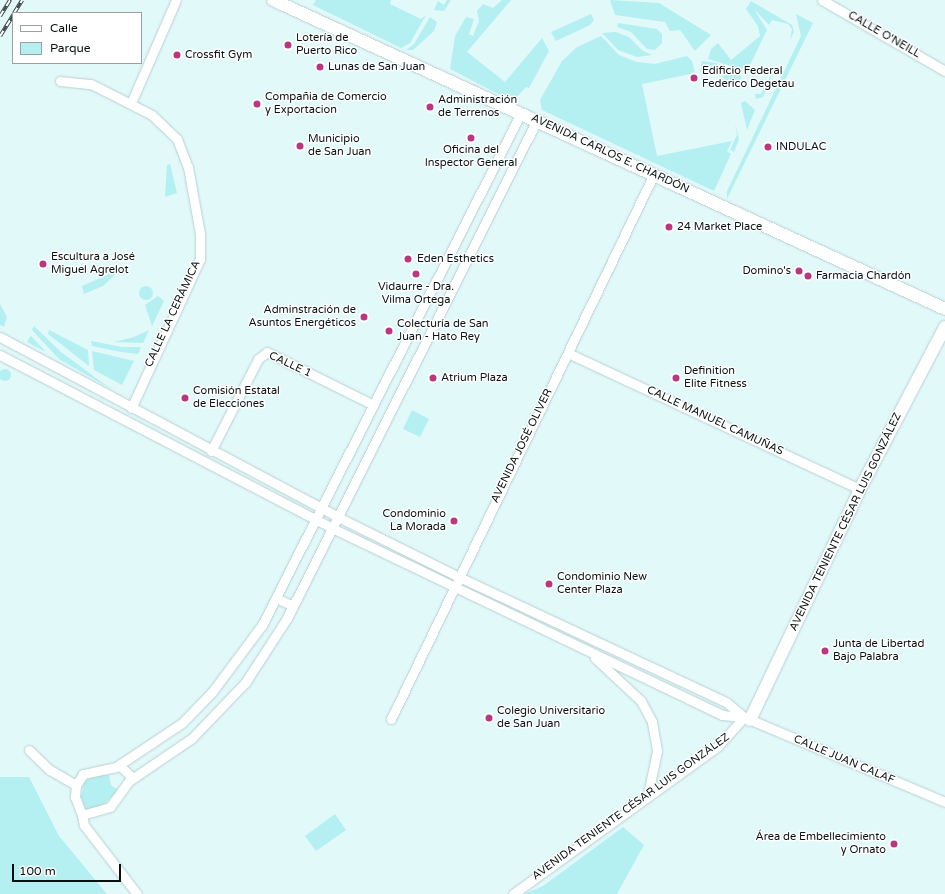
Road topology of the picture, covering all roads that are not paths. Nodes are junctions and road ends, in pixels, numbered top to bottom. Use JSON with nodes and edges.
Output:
{"nodes":[{"id":1,"x":176,"y":0,"type":"edge"},
{"id":2,"x":273,"y":0,"type":"edge"},
{"id":3,"x":822,"y":0,"type":"edge"},
{"id":4,"x":945,"y":71,"type":"edge"},
{"id":5,"x":60,"y":81,"type":"dead end"},
{"id":6,"x":131,"y":103,"type":"junction"},
{"id":7,"x":521,"y":113,"type":"junction"},
{"id":8,"x":537,"y":120,"type":"junction"},
{"id":9,"x":654,"y":174,"type":"junction"},
{"id":10,"x":945,"y":309,"type":"edge"},
{"id":11,"x":945,"y":327,"type":"edge"},
{"id":12,"x":0,"y":337,"type":"edge"},
{"id":13,"x":570,"y":354,"type":"junction"},
{"id":14,"x":0,"y":355,"type":"edge"},
{"id":15,"x":374,"y":405,"type":"junction"},
{"id":16,"x":131,"y":408,"type":"junction"},
{"id":17,"x":211,"y":451,"type":"junction"},
{"id":18,"x":860,"y":489,"type":"junction"},
{"id":19,"x":322,"y":508,"type":"junction"},
{"id":20,"x":338,"y":517,"type":"junction"},
{"id":21,"x":316,"y":519,"type":"junction"},
{"id":22,"x":332,"y":528,"type":"junction"},
{"id":23,"x":459,"y":577,"type":"junction"},
{"id":24,"x":454,"y":587,"type":"junction"},
{"id":25,"x":276,"y":598,"type":"junction"},
{"id":26,"x":293,"y":606,"type":"junction"},
{"id":27,"x":588,"y":651,"type":"junction"},
{"id":28,"x":197,"y":708,"type":"junction"},
{"id":29,"x":747,"y":718,"type":"junction"},
{"id":30,"x":210,"y":719,"type":"junction"},
{"id":31,"x":391,"y":719,"type":"dead end"},
{"id":32,"x":29,"y":750,"type":"dead end"},
{"id":33,"x":119,"y":764,"type":"junction"},
{"id":34,"x":133,"y":778,"type":"junction"},
{"id":35,"x":76,"y":785,"type":"junction"},
{"id":36,"x":648,"y":794,"type":"junction"},
{"id":37,"x":945,"y":802,"type":"edge"},
{"id":38,"x":82,"y":815,"type":"junction"},
{"id":39,"x":137,"y":894,"type":"edge"},
{"id":40,"x":513,"y":894,"type":"edge"}],
"edges":[{"from":1,"to":6,"type":"street"},
{"from":2,"to":7,"type":"street","name":"AVENIDA CARLOS E. CHARDÓN"},
{"from":3,"to":4,"type":"street","name":"CALLE O'NEILL"},
{"from":5,"to":6,"type":"street","name":"CALLE LA CERÁMICA"},
{"from":6,"to":16,"type":"street","name":"CALLE LA CERÁMICA"},
{"from":7,"to":8,"type":"street","name":"AVENIDA CARLOS E. CHARDÓN"},
{"from":7,"to":15,"type":"street"},
{"from":8,"to":9,"type":"street","name":"AVENIDA CARLOS E. CHARDÓN"},
{"from":8,"to":20,"type":"street"},
{"from":9,"to":10,"type":"street","name":"AVENIDA CARLOS E. CHARDÓN"},
{"from":9,"to":13,"type":"street","name":"AVENIDA JOSÉ OLIVER"},
{"from":11,"to":18,"type":"street","name":"AVENIDA TENIENTE CÉSAR LUIS GONZÁLEZ"},
{"from":12,"to":16,"type":"street"},
{"from":13,"to":18,"type":"street","name":"CALLE MANUEL CAMUÑAS"},
{"from":13,"to":23,"type":"street","name":"AVENIDA JOSÉ OLIVER"},
{"from":14,"to":21,"type":"street"},
{"from":15,"to":17,"type":"street","name":"CALLE 1"},
{"from":15,"to":19,"type":"street"},
{"from":16,"to":17,"type":"street"},
{"from":17,"to":19,"type":"street"},
{"from":18,"to":29,"type":"street","name":"AVENIDA TENIENTE CÉSAR LUIS GONZÁLEZ"},
{"from":19,"to":20,"type":"street"},
{"from":19,"to":21,"type":"street"},
{"from":20,"to":22,"type":"street"},
{"from":20,"to":23,"type":"street"},
{"from":21,"to":22,"type":"street"},
{"from":21,"to":25,"type":"street"},
{"from":22,"to":24,"type":"street"},
{"from":22,"to":26,"type":"street"},
{"from":23,"to":24,"type":"street","name":"AVENIDA JOSÉ OLIVER"},
{"from":23,"to":29,"type":"street"},
{"from":24,"to":27,"type":"street"},
{"from":24,"to":31,"type":"street","name":"AVENIDA JOSÉ OLIVER"},
{"from":25,"to":26,"type":"street"},
{"from":25,"to":28,"type":"street"},
{"from":26,"to":30,"type":"street"},
{"from":27,"to":29,"type":"street"},
{"from":27,"to":36,"type":"street"},
{"from":28,"to":30,"type":"street"},
{"from":28,"to":33,"type":"street"},
{"from":29,"to":36,"type":"street","name":"AVENIDA TENIENTE CÉSAR LUIS GONZÁLEZ"},
{"from":29,"to":37,"type":"street","name":"CALLE JUAN CALAF"},
{"from":30,"to":34,"type":"street"},
{"from":32,"to":35,"type":"street"},
{"from":33,"to":34,"type":"street"},
{"from":33,"to":35,"type":"street"},
{"from":34,"to":38,"type":"street"},
{"from":35,"to":38,"type":"street"},
{"from":36,"to":40,"type":"street","name":"AVENIDA TENIENTE CÉSAR LUIS GONZÁLEZ"},
{"from":38,"to":39,"type":"street"}]}
